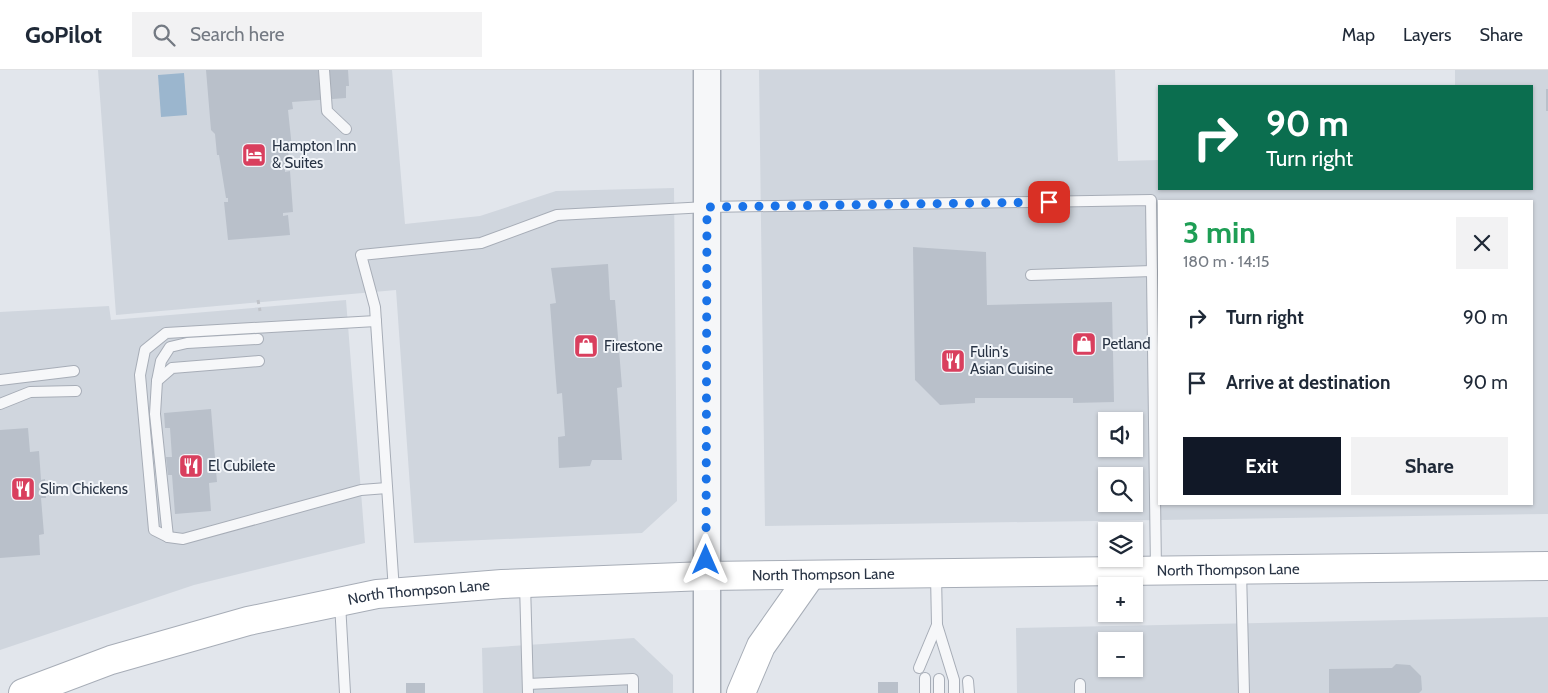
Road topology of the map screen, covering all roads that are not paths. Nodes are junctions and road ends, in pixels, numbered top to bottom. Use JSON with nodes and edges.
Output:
{"nodes":[{"id":1,"x":324,"y":70,"type":"edge"},
{"id":2,"x":707,"y":70,"type":"edge"},
{"id":3,"x":346,"y":129,"type":"dead end"},
{"id":4,"x":707,"y":207,"type":"junction"},
{"id":5,"x":1152,"y":271,"type":"junction"},
{"id":6,"x":1031,"y":275,"type":"dead end"},
{"id":7,"x":376,"y":322,"type":"junction"},
{"id":8,"x":258,"y":339,"type":"dead end"},
{"id":9,"x":259,"y":361,"type":"dead end"},
{"id":10,"x":74,"y":371,"type":"dead end"},
{"id":11,"x":0,"y":380,"type":"edge"},
{"id":12,"x":157,"y":381,"type":"junction"},
{"id":13,"x":76,"y":391,"type":"dead end"},
{"id":14,"x":0,"y":404,"type":"edge"},
{"id":15,"x":387,"y":488,"type":"junction"},
{"id":16,"x":168,"y":537,"type":"junction"},
{"id":17,"x":1548,"y":566,"type":"edge"},
{"id":18,"x":1241,"y":570,"type":"junction"},
{"id":19,"x":1156,"y":571,"type":"junction"},
{"id":20,"x":936,"y":574,"type":"junction"},
{"id":21,"x":811,"y":575,"type":"junction"},
{"id":22,"x":706,"y":576,"type":"junction"},
{"id":23,"x":525,"y":583,"type":"junction"},
{"id":24,"x":394,"y":593,"type":"junction"},
{"id":25,"x":340,"y":602,"type":"junction"},
{"id":26,"x":937,"y":625,"type":"junction"},
{"id":27,"x":919,"y":668,"type":"dead end"},
{"id":28,"x":925,"y":678,"type":"dead end"},
{"id":29,"x":939,"y":679,"type":"dead end"},
{"id":30,"x":968,"y":681,"type":"dead end"},
{"id":31,"x":528,"y":688,"type":"edge"},
{"id":32,"x":22,"y":693,"type":"edge"},
{"id":33,"x":346,"y":693,"type":"edge"},
{"id":34,"x":633,"y":693,"type":"edge"},
{"id":35,"x":707,"y":693,"type":"edge"},
{"id":36,"x":741,"y":693,"type":"edge"},
{"id":37,"x":925,"y":693,"type":"edge"},
{"id":38,"x":940,"y":693,"type":"edge"},
{"id":39,"x":954,"y":693,"type":"edge"},
{"id":40,"x":969,"y":693,"type":"edge"},
{"id":41,"x":1244,"y":693,"type":"edge"}],
"edges":[{"from":1,"to":3,"type":"lane"},
{"from":2,"to":4,"type":"street"},
{"from":4,"to":5,"type":"lane"},
{"from":4,"to":7,"type":"lane"},
{"from":4,"to":22,"type":"street"},
{"from":5,"to":6,"type":"lane"},
{"from":5,"to":19,"type":"lane"},
{"from":7,"to":15,"type":"lane"},
{"from":7,"to":16,"type":"lane"},
{"from":8,"to":12,"type":"lane"},
{"from":9,"to":12,"type":"lane"},
{"from":10,"to":11,"type":"lane"},
{"from":12,"to":16,"type":"lane"},
{"from":13,"to":14,"type":"lane"},
{"from":15,"to":16,"type":"lane"},
{"from":15,"to":24,"type":"lane"},
{"from":17,"to":18,"type":"main road","name":"North Thompson Lane"},
{"from":18,"to":19,"type":"main road","name":"North Thompson Lane"},
{"from":18,"to":41,"type":"lane"},
{"from":19,"to":20,"type":"main road","name":"North Thompson Lane"},
{"from":20,"to":21,"type":"main road","name":"North Thompson Lane"},
{"from":20,"to":26,"type":"lane"},
{"from":21,"to":22,"type":"main road","name":"North Thompson Lane"},
{"from":21,"to":36,"type":"main road"},
{"from":22,"to":23,"type":"main road","name":"North Thompson Lane"},
{"from":22,"to":35,"type":"street"},
{"from":23,"to":24,"type":"main road","name":"North Thompson Lane"},
{"from":23,"to":31,"type":"lane"},
{"from":24,"to":25,"type":"main road","name":"North Thompson Lane"},
{"from":25,"to":32,"type":"main road","name":"North Thompson Lane"},
{"from":25,"to":33,"type":"lane"},
{"from":26,"to":27,"type":"lane"},
{"from":26,"to":39,"type":"lane"},
{"from":28,"to":37,"type":"lane"},
{"from":29,"to":38,"type":"lane"},
{"from":30,"to":40,"type":"lane"},
{"from":31,"to":34,"type":"lane"}]}
